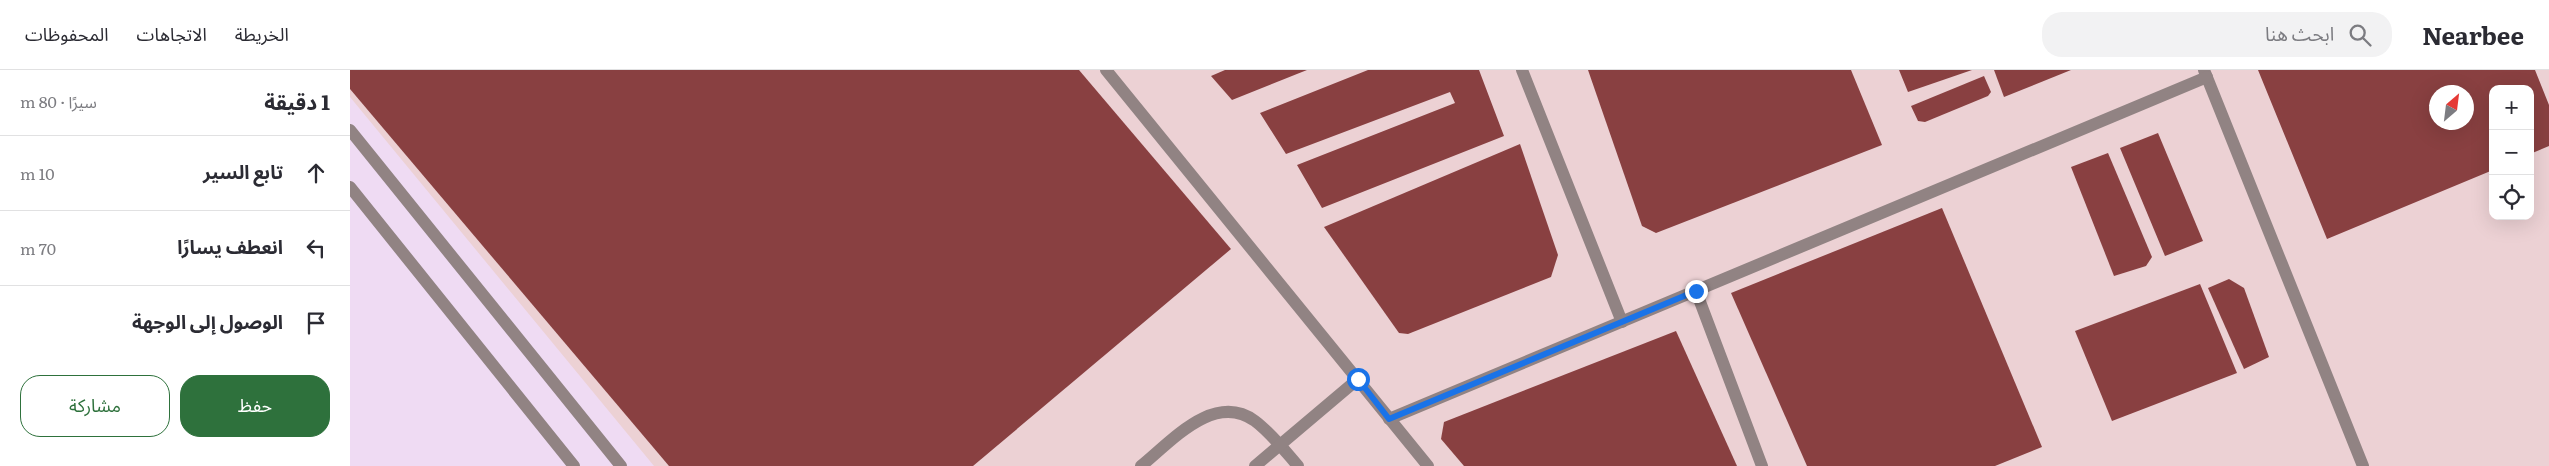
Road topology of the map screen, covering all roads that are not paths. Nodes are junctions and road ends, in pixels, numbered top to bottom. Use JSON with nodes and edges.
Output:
{"nodes":[{"id":1,"x":1106,"y":70,"type":"edge"},
{"id":2,"x":1522,"y":70,"type":"edge"},
{"id":3,"x":2206,"y":74,"type":"edge"},
{"id":4,"x":350,"y":130,"type":"edge"},
{"id":5,"x":350,"y":187,"type":"edge"},
{"id":6,"x":1696,"y":291,"type":"junction"},
{"id":7,"x":1622,"y":322,"type":"junction"},
{"id":8,"x":1358,"y":379,"type":"junction"},
{"id":9,"x":1389,"y":419,"type":"junction"},
{"id":10,"x":1280,"y":446,"type":"junction"},
{"id":11,"x":574,"y":466,"type":"edge"},
{"id":12,"x":621,"y":466,"type":"edge"},
{"id":13,"x":1141,"y":466,"type":"edge"},
{"id":14,"x":1255,"y":466,"type":"edge"},
{"id":15,"x":1298,"y":466,"type":"edge"},
{"id":16,"x":1428,"y":466,"type":"edge"},
{"id":17,"x":1762,"y":466,"type":"edge"},
{"id":18,"x":2363,"y":466,"type":"edge"}],
"edges":[{"from":1,"to":8,"type":"street"},
{"from":2,"to":7,"type":"street"},
{"from":3,"to":6,"type":"street"},
{"from":3,"to":18,"type":"street"},
{"from":4,"to":12,"type":"street"},
{"from":5,"to":11,"type":"street"},
{"from":6,"to":7,"type":"street"},
{"from":6,"to":17,"type":"street"},
{"from":7,"to":9,"type":"street"},
{"from":8,"to":9,"type":"street"},
{"from":8,"to":10,"type":"street"},
{"from":9,"to":16,"type":"street"},
{"from":10,"to":13,"type":"street"},
{"from":10,"to":14,"type":"street"},
{"from":10,"to":15,"type":"street"}]}
